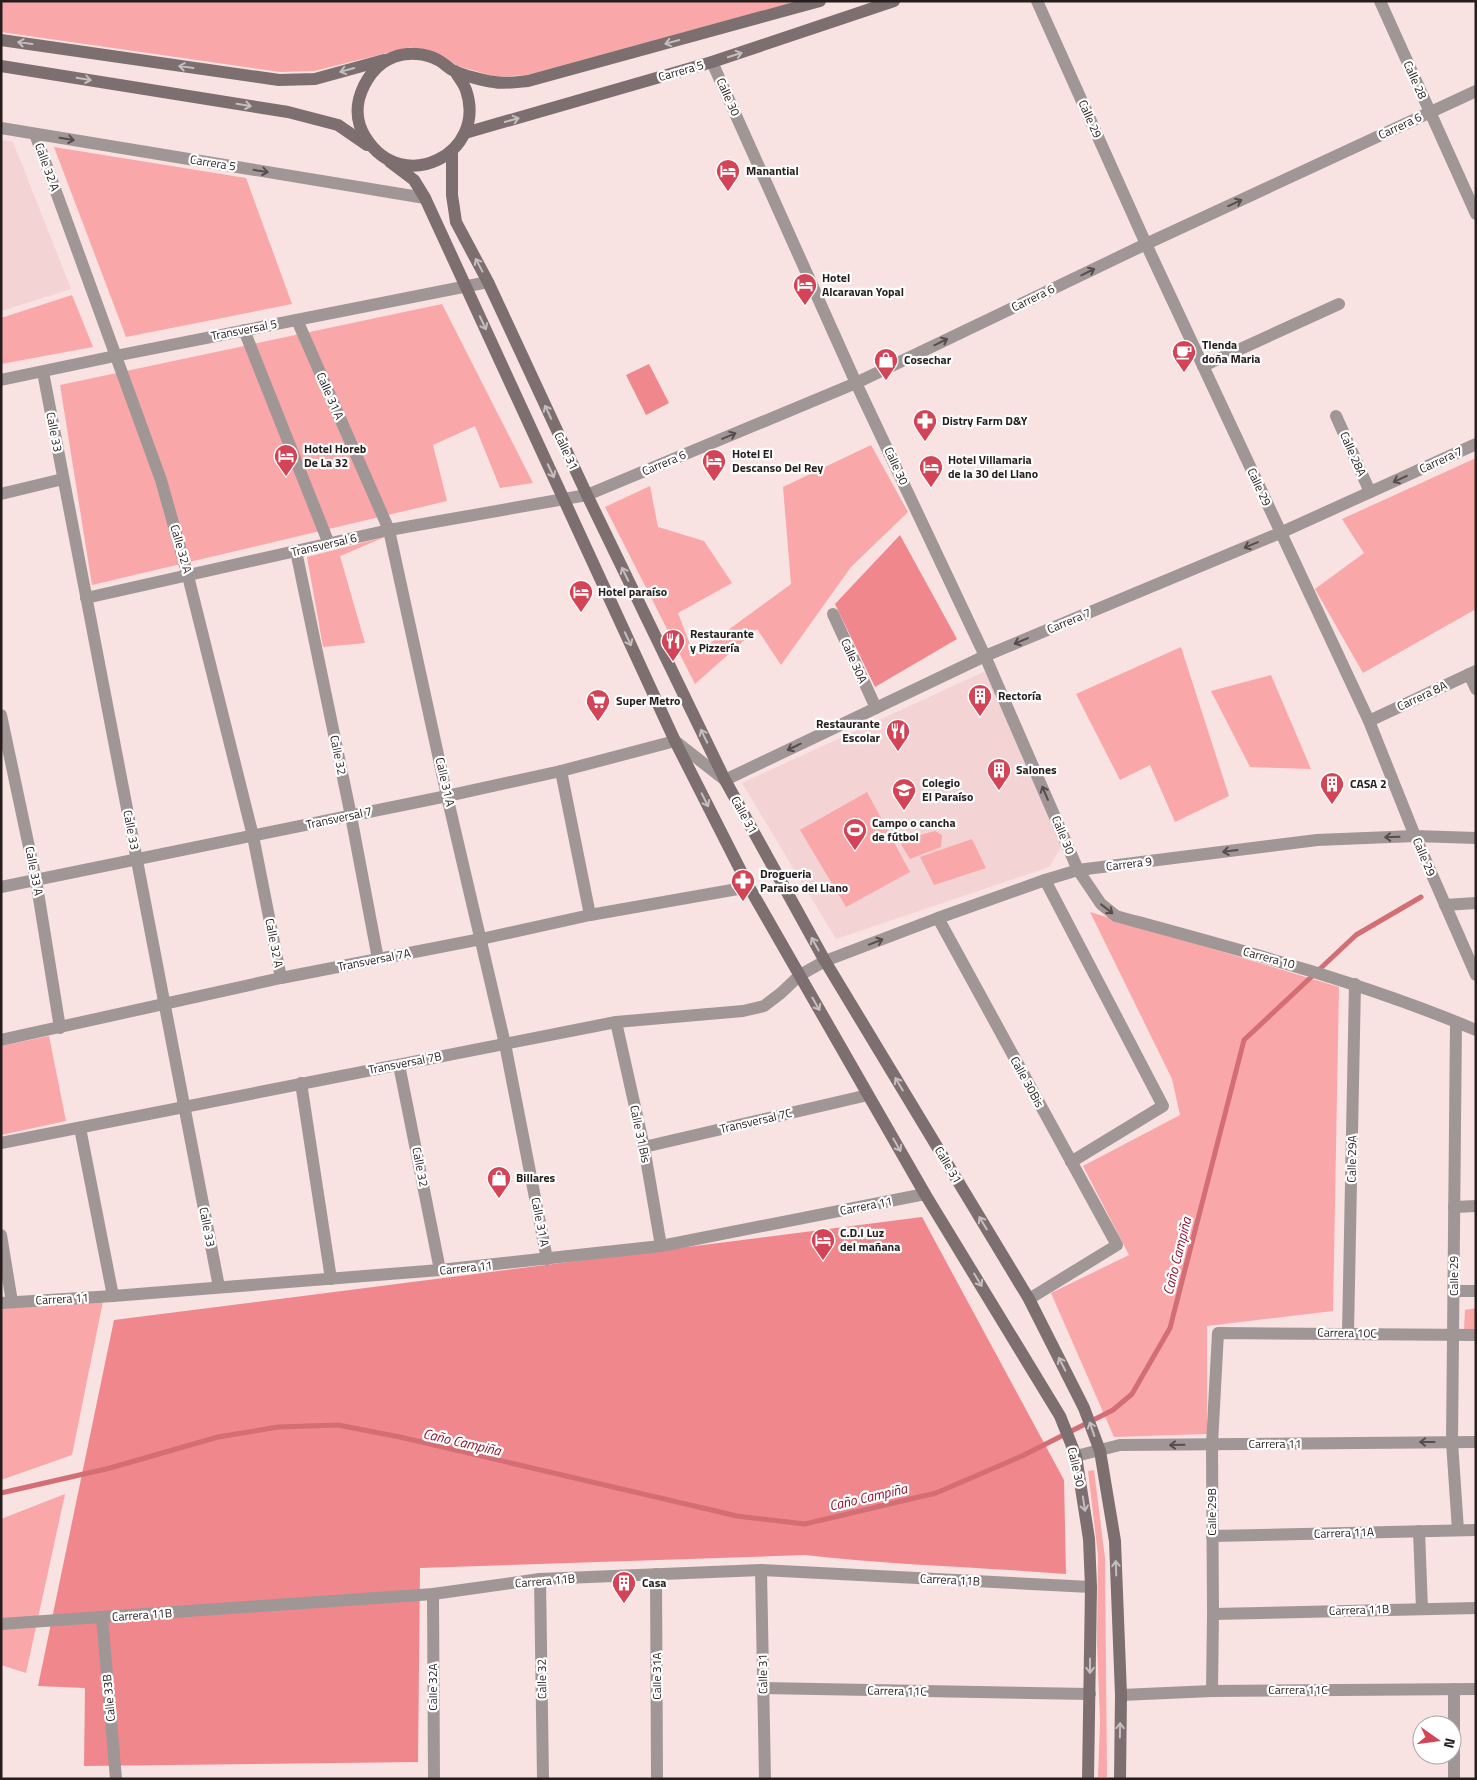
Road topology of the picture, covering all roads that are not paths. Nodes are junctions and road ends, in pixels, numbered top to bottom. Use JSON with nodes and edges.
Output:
{"nodes":[{"id":1,"x":820,"y":1,"type":"edge"},
{"id":2,"x":894,"y":1,"type":"edge"},
{"id":3,"x":1037,"y":1,"type":"edge"},
{"id":4,"x":1380,"y":1,"type":"edge"},
{"id":5,"x":1,"y":40,"type":"edge"},
{"id":6,"x":394,"y":57,"type":"junction"},
{"id":7,"x":712,"y":62,"type":"junction"},
{"id":8,"x":1,"y":66,"type":"edge"},
{"id":9,"x":455,"y":71,"type":"junction"},
{"id":10,"x":1476,"y":91,"type":"edge"},
{"id":11,"x":1430,"y":112,"type":"junction"},
{"id":12,"x":1,"y":128,"type":"edge"},
{"id":13,"x":465,"y":133,"type":"junction"},
{"id":14,"x":35,"y":134,"type":"junction"},
{"id":15,"x":373,"y":149,"type":"junction"},
{"id":16,"x":452,"y":151,"type":"junction"},
{"id":17,"x":390,"y":162,"type":"junction"},
{"id":18,"x":425,"y":198,"type":"junction"},
{"id":19,"x":1476,"y":214,"type":"edge"},
{"id":20,"x":1146,"y":244,"type":"junction"},
{"id":21,"x":488,"y":282,"type":"junction"},
{"id":22,"x":466,"y":286,"type":"junction"},
{"id":23,"x":1339,"y":304,"type":"dead end"},
{"id":24,"x":297,"y":320,"type":"junction"},
{"id":25,"x":244,"y":330,"type":"junction"},
{"id":26,"x":115,"y":356,"type":"junction"},
{"id":27,"x":1203,"y":366,"type":"junction"},
{"id":28,"x":43,"y":372,"type":"junction"},
{"id":29,"x":1,"y":380,"type":"edge"},
{"id":30,"x":856,"y":383,"type":"junction"},
{"id":31,"x":1336,"y":416,"type":"dead end"},
{"id":32,"x":1476,"y":444,"type":"edge"},
{"id":33,"x":63,"y":479,"type":"junction"},
{"id":34,"x":1370,"y":492,"type":"junction"},
{"id":35,"x":1,"y":494,"type":"edge"},
{"id":36,"x":587,"y":495,"type":"junction"},
{"id":37,"x":564,"y":499,"type":"junction"},
{"id":38,"x":389,"y":530,"type":"junction"},
{"id":39,"x":1280,"y":533,"type":"junction"},
{"id":40,"x":329,"y":544,"type":"junction"},
{"id":41,"x":296,"y":551,"type":"junction"},
{"id":42,"x":188,"y":576,"type":"junction"},
{"id":43,"x":86,"y":598,"type":"junction"},
{"id":44,"x":833,"y":614,"type":"dead end"},
{"id":45,"x":986,"y":656,"type":"junction"},
{"id":46,"x":1472,"y":673,"type":"edge"},
{"id":47,"x":1476,"y":690,"type":"edge"},
{"id":48,"x":876,"y":708,"type":"junction"},
{"id":49,"x":1,"y":715,"type":"edge"},
{"id":50,"x":1369,"y":722,"type":"junction"},
{"id":51,"x":675,"y":741,"type":"junction"},
{"id":52,"x":561,"y":770,"type":"junction"},
{"id":53,"x":725,"y":780,"type":"junction"},
{"id":54,"x":448,"y":796,"type":"junction"},
{"id":55,"x":351,"y":816,"type":"junction"},
{"id":56,"x":253,"y":836,"type":"junction"},
{"id":57,"x":1416,"y":836,"type":"junction"},
{"id":58,"x":1476,"y":838,"type":"edge"},
{"id":59,"x":136,"y":859,"type":"junction"},
{"id":60,"x":1078,"y":870,"type":"junction"},
{"id":61,"x":36,"y":880,"type":"junction"},
{"id":62,"x":1045,"y":880,"type":"junction"},
{"id":63,"x":1,"y":886,"type":"edge"},
{"id":64,"x":749,"y":886,"type":"junction"},
{"id":65,"x":1476,"y":903,"type":"edge"},
{"id":66,"x":1445,"y":905,"type":"junction"},
{"id":67,"x":590,"y":914,"type":"junction"},
{"id":68,"x":938,"y":918,"type":"junction"},
{"id":69,"x":481,"y":939,"type":"junction"},
{"id":70,"x":378,"y":959,"type":"junction"},
{"id":71,"x":825,"y":962,"type":"junction"},
{"id":72,"x":800,"y":975,"type":"junction"},
{"id":73,"x":1476,"y":975,"type":"edge"},
{"id":74,"x":281,"y":978,"type":"junction"},
{"id":75,"x":1355,"y":984,"type":"junction"},
{"id":76,"x":165,"y":1005,"type":"junction"},
{"id":77,"x":616,"y":1022,"type":"junction"},
{"id":78,"x":1456,"y":1022,"type":"junction"},
{"id":79,"x":60,"y":1028,"type":"junction"},
{"id":80,"x":1476,"y":1030,"type":"edge"},
{"id":81,"x":1,"y":1040,"type":"edge"},
{"id":82,"x":505,"y":1044,"type":"junction"},
{"id":83,"x":399,"y":1064,"type":"junction"},
{"id":84,"x":301,"y":1083,"type":"junction"},
{"id":85,"x":868,"y":1095,"type":"junction"},
{"id":86,"x":184,"y":1107,"type":"junction"},
{"id":87,"x":80,"y":1128,"type":"junction"},
{"id":88,"x":1,"y":1143,"type":"edge"},
{"id":89,"x":644,"y":1147,"type":"junction"},
{"id":90,"x":1071,"y":1162,"type":"junction"},
{"id":91,"x":925,"y":1194,"type":"junction"},
{"id":92,"x":1476,"y":1206,"type":"edge"},
{"id":93,"x":1454,"y":1207,"type":"junction"},
{"id":94,"x":1,"y":1235,"type":"edge"},
{"id":95,"x":662,"y":1246,"type":"junction"},
{"id":96,"x":547,"y":1259,"type":"junction"},
{"id":97,"x":440,"y":1270,"type":"junction"},
{"id":98,"x":331,"y":1279,"type":"junction"},
{"id":99,"x":219,"y":1287,"type":"junction"},
{"id":100,"x":1476,"y":1291,"type":"edge"},
{"id":101,"x":1454,"y":1292,"type":"junction"},
{"id":102,"x":113,"y":1296,"type":"junction"},
{"id":103,"x":1029,"y":1299,"type":"junction"},
{"id":104,"x":6,"y":1303,"type":"edge"},
{"id":105,"x":1218,"y":1333,"type":"joint"},
{"id":106,"x":1348,"y":1333,"type":"junction"},
{"id":107,"x":1453,"y":1335,"type":"junction"},
{"id":108,"x":1476,"y":1335,"type":"edge"},
{"id":109,"x":1452,"y":1442,"type":"junction"},
{"id":110,"x":1476,"y":1442,"type":"edge"},
{"id":111,"x":1212,"y":1444,"type":"junction"},
{"id":112,"x":1100,"y":1451,"type":"junction"},
{"id":113,"x":1076,"y":1456,"type":"junction"},
{"id":114,"x":1458,"y":1530,"type":"junction"},
{"id":115,"x":1476,"y":1530,"type":"edge"},
{"id":116,"x":1419,"y":1531,"type":"junction"},
{"id":117,"x":1212,"y":1536,"type":"junction"},
{"id":118,"x":761,"y":1570,"type":"junction"},
{"id":119,"x":656,"y":1574,"type":"junction"},
{"id":120,"x":540,"y":1579,"type":"junction"},
{"id":121,"x":1091,"y":1587,"type":"junction"},
{"id":122,"x":433,"y":1594,"type":"junction"},
{"id":123,"x":1476,"y":1608,"type":"edge"},
{"id":124,"x":1422,"y":1609,"type":"junction"},
{"id":125,"x":1213,"y":1614,"type":"junction"},
{"id":126,"x":102,"y":1617,"type":"junction"},
{"id":127,"x":1,"y":1624,"type":"edge"},
{"id":128,"x":763,"y":1688,"type":"junction"},
{"id":129,"x":1454,"y":1689,"type":"junction"},
{"id":130,"x":1476,"y":1689,"type":"edge"},
{"id":131,"x":1212,"y":1691,"type":"junction"},
{"id":132,"x":1090,"y":1694,"type":"junction"},
{"id":133,"x":1121,"y":1695,"type":"junction"},
{"id":134,"x":116,"y":1779,"type":"edge"},
{"id":135,"x":434,"y":1779,"type":"edge"},
{"id":136,"x":543,"y":1779,"type":"edge"},
{"id":137,"x":657,"y":1779,"type":"edge"},
{"id":138,"x":765,"y":1779,"type":"edge"},
{"id":139,"x":1088,"y":1779,"type":"edge"},
{"id":140,"x":1120,"y":1779,"type":"edge"},
{"id":141,"x":1454,"y":1779,"type":"edge"}],
"edges":[{"from":1,"to":9,"type":"main road","one_way":true},
{"from":7,"to":2,"type":"main road","name":"Carrera 5","one_way":true},
{"from":3,"to":20,"type":"street","name":"Calle 29"},
{"from":4,"to":11,"type":"street","name":"Calle 28"},
{"from":6,"to":5,"type":"main road","one_way":true},
{"from":6,"to":9,"type":"main road"},
{"from":6,"to":15,"type":"main road"},
{"from":13,"to":7,"type":"main road","name":"Carrera 5","one_way":true},
{"from":7,"to":30,"type":"street","name":"Calle 30"},
{"from":8,"to":15,"type":"main road","one_way":true},
{"from":9,"to":13,"type":"main road"},
{"from":10,"to":11,"type":"street","name":"Carrera 6"},
{"from":11,"to":19,"type":"street","name":"Calle 28"},
{"from":20,"to":11,"type":"street","name":"Carrera 6","one_way":true},
{"from":12,"to":14,"type":"street","name":"Carrera 5"},
{"from":13,"to":16,"type":"main road"},
{"from":14,"to":18,"type":"street","name":"Carrera 5","one_way":true},
{"from":14,"to":26,"type":"street","name":"Calle 32 A"},
{"from":15,"to":17,"type":"main road"},
{"from":16,"to":17,"type":"main road"},
{"from":21,"to":16,"type":"main road","name":"Calle 31","one_way":true},
{"from":17,"to":18,"type":"main road","name":"Calle 31"},
{"from":18,"to":22,"type":"main road","name":"Calle 31"},
{"from":20,"to":27,"type":"street","name":"Calle 29"},
{"from":30,"to":20,"type":"street","name":"Carrera 6","one_way":true},
{"from":21,"to":22,"type":"street","name":"Transversal 5"},
{"from":36,"to":21,"type":"main road","name":"Calle 31","one_way":true},
{"from":22,"to":24,"type":"street","name":"Transversal 5"},
{"from":22,"to":37,"type":"main road","name":"Calle 31","one_way":true},
{"from":23,"to":27,"type":"street"},
{"from":24,"to":25,"type":"street","name":"Transversal 5"},
{"from":24,"to":38,"type":"street","name":"Calle 31 A"},
{"from":25,"to":26,"type":"street","name":"Transversal 5"},
{"from":25,"to":40,"type":"street"},
{"from":26,"to":28,"type":"street","name":"Transversal 5"},
{"from":26,"to":42,"type":"street","name":"Calle 32 A"},
{"from":27,"to":39,"type":"street","name":"Calle 29"},
{"from":28,"to":29,"type":"street","name":"Transversal 5"},
{"from":28,"to":33,"type":"street","name":"Calle 33"},
{"from":36,"to":30,"type":"street","name":"Carrera 6","one_way":true},
{"from":30,"to":45,"type":"street","name":"Calle 30"},
{"from":31,"to":34,"type":"street","name":"Calle 28A"},
{"from":32,"to":34,"type":"street","name":"Carrera 7","one_way":true},
{"from":33,"to":35,"type":"street"},
{"from":33,"to":43,"type":"street","name":"Calle 33"},
{"from":34,"to":39,"type":"street","name":"Carrera 7"},
{"from":36,"to":37,"type":"street","name":"Carrera 6"},
{"from":53,"to":36,"type":"main road","name":"Calle 31","one_way":true},
{"from":37,"to":38,"type":"street","name":"Transversal 6"},
{"from":37,"to":51,"type":"main road","name":"Calle 31","one_way":true},
{"from":38,"to":40,"type":"street","name":"Transversal 6"},
{"from":38,"to":54,"type":"street","name":"Calle 31 A"},
{"from":39,"to":45,"type":"street","name":"Carrera 7","one_way":true},
{"from":39,"to":50,"type":"street","name":"Calle 29"},
{"from":40,"to":41,"type":"street","name":"Transversal 6"},
{"from":41,"to":42,"type":"street","name":"Transversal 6"},
{"from":41,"to":55,"type":"street","name":"Calle 32"},
{"from":42,"to":43,"type":"street","name":"Transversal 6"},
{"from":42,"to":56,"type":"street","name":"Calle 32 A"},
{"from":43,"to":59,"type":"street","name":"Calle 33"},
{"from":44,"to":48,"type":"street","name":"Calle 30A"},
{"from":45,"to":48,"type":"street","name":"Carrera 7"},
{"from":60,"to":45,"type":"street","name":"Calle 30","one_way":true},
{"from":46,"to":47,"type":"street"},
{"from":46,"to":50,"type":"street","name":"Carrera 8A"},
{"from":48,"to":53,"type":"street","name":"Carrera 7","one_way":true},
{"from":49,"to":61,"type":"street","name":"Calle 33 A"},
{"from":50,"to":57,"type":"street","name":"Calle 29"},
{"from":51,"to":52,"type":"street","name":"Transversal 7"},
{"from":51,"to":53,"type":"street"},
{"from":51,"to":64,"type":"main road","name":"Calle 31","one_way":true},
{"from":52,"to":54,"type":"street","name":"Transversal 7"},
{"from":52,"to":67,"type":"street"},
{"from":71,"to":53,"type":"main road","name":"Calle 31","one_way":true},
{"from":54,"to":55,"type":"street","name":"Transversal 7"},
{"from":54,"to":69,"type":"street","name":"Calle 31 A"},
{"from":55,"to":56,"type":"street","name":"Transversal 7"},
{"from":55,"to":70,"type":"street","name":"Calle 32"},
{"from":56,"to":59,"type":"street","name":"Transversal 7"},
{"from":56,"to":74,"type":"street","name":"Calle 32 A"},
{"from":57,"to":58,"type":"street","name":"Carrera 9"},
{"from":57,"to":60,"type":"street","name":"Carrera 9","one_way":true},
{"from":57,"to":66,"type":"street","name":"Calle 29"},
{"from":59,"to":61,"type":"street","name":"Transversal 7"},
{"from":59,"to":76,"type":"street","name":"Calle 33"},
{"from":60,"to":62,"type":"street","name":"Carrera 9"},
{"from":60,"to":75,"type":"street","name":"Carrera 10","one_way":true},
{"from":61,"to":63,"type":"street","name":"Transversal 7"},
{"from":61,"to":79,"type":"street","name":"Calle 33 A"},
{"from":62,"to":68,"type":"street","name":"Carrera 9"},
{"from":62,"to":90,"type":"street"},
{"from":64,"to":67,"type":"street","name":"Transversal 7A"},
{"from":64,"to":72,"type":"main road","name":"Calle 31"},
{"from":65,"to":66,"type":"street"},
{"from":66,"to":73,"type":"street","name":"Calle 29"},
{"from":67,"to":69,"type":"street","name":"Transversal 7A"},
{"from":71,"to":68,"type":"street","name":"Carrera 9","one_way":true},
{"from":68,"to":90,"type":"street","name":"Calle 30Bis"},
{"from":69,"to":70,"type":"street","name":"Transversal 7A"},
{"from":69,"to":82,"type":"street","name":"Calle 31 A"},
{"from":70,"to":74,"type":"street","name":"Transversal 7A"},
{"from":71,"to":72,"type":"street","name":"Carrera 9"},
{"from":103,"to":71,"type":"main road","name":"Calle 31","one_way":true},
{"from":72,"to":77,"type":"street","name":"Transversal 7B"},
{"from":72,"to":85,"type":"main road","name":"Calle 31","one_way":true},
{"from":74,"to":76,"type":"street","name":"Transversal 7A"},
{"from":75,"to":78,"type":"street","name":"Carrera 10"},
{"from":75,"to":106,"type":"street","name":"Calle 29A"},
{"from":76,"to":79,"type":"street","name":"Transversal 7A"},
{"from":76,"to":86,"type":"street","name":"Calle 33"},
{"from":77,"to":82,"type":"street","name":"Transversal 7B"},
{"from":77,"to":89,"type":"street","name":"Calle 31 Bis"},
{"from":78,"to":80,"type":"street","name":"Carrera 10"},
{"from":78,"to":93,"type":"street","name":"Calle 29"},
{"from":79,"to":81,"type":"street","name":"Transversal 7A"},
{"from":82,"to":83,"type":"street","name":"Transversal 7B"},
{"from":82,"to":96,"type":"street","name":"Calle 31 A"},
{"from":83,"to":84,"type":"street","name":"Transversal 7B"},
{"from":83,"to":97,"type":"street","name":"Calle 32"},
{"from":84,"to":86,"type":"street","name":"Transversal 7B"},
{"from":84,"to":98,"type":"street"},
{"from":85,"to":89,"type":"street","name":"Transversal 7C"},
{"from":85,"to":91,"type":"main road","name":"Calle 31","one_way":true},
{"from":86,"to":87,"type":"street","name":"Transversal 7B"},
{"from":86,"to":99,"type":"street","name":"Calle 33"},
{"from":87,"to":88,"type":"street","name":"Transversal 7B"},
{"from":87,"to":102,"type":"street"},
{"from":89,"to":95,"type":"street","name":"Calle 31 Bis"},
{"from":90,"to":103,"type":"street","name":"Calle 30Bis"},
{"from":91,"to":95,"type":"street","name":"Carrera 11"},
{"from":91,"to":113,"type":"main road","name":"Calle 30","one_way":true},
{"from":92,"to":93,"type":"street"},
{"from":93,"to":101,"type":"street","name":"Calle 29"},
{"from":94,"to":104,"type":"street"},
{"from":95,"to":96,"type":"street","name":"Carrera 11"},
{"from":96,"to":97,"type":"street","name":"Carrera 11"},
{"from":97,"to":98,"type":"street","name":"Carrera 11"},
{"from":98,"to":99,"type":"street","name":"Carrera 11"},
{"from":99,"to":102,"type":"street","name":"Carrera 11"},
{"from":100,"to":101,"type":"street"},
{"from":101,"to":107,"type":"street","name":"Calle 29"},
{"from":102,"to":104,"type":"street","name":"Carrera 11"},
{"from":112,"to":103,"type":"main road","name":"Calle 31","one_way":true},
{"from":105,"to":106,"type":"street","name":"Carrera 10C"},
{"from":105,"to":111,"type":"street","name":"Calle 29B"},
{"from":106,"to":107,"type":"street","name":"Carrera 10C"},
{"from":107,"to":108,"type":"street","name":"Carrera 10C"},
{"from":107,"to":109,"type":"street","name":"Calle 29"},
{"from":109,"to":110,"type":"street","name":"Carrera 11"},
{"from":109,"to":111,"type":"street","name":"Carrera 11","one_way":true},
{"from":109,"to":114,"type":"street","name":"Calle 29"},
{"from":111,"to":112,"type":"street","name":"Carrera 11","one_way":true},
{"from":111,"to":117,"type":"street","name":"Calle 29B"},
{"from":112,"to":113,"type":"street","name":"Carrera 11"},
{"from":133,"to":112,"type":"main road","name":"Calle 30","one_way":true},
{"from":113,"to":121,"type":"main road","name":"Calle 30","one_way":true},
{"from":114,"to":115,"type":"street","name":"Carrera 11A"},
{"from":114,"to":116,"type":"street","name":"Carrera 11A"},
{"from":116,"to":117,"type":"street","name":"Carrera 11A"},
{"from":116,"to":124,"type":"street"},
{"from":117,"to":125,"type":"street","name":"Calle 29B"},
{"from":118,"to":119,"type":"street","name":"Carrera 11B"},
{"from":118,"to":121,"type":"street","name":"Carrera 11B"},
{"from":118,"to":128,"type":"street","name":"Calle 31"},
{"from":119,"to":120,"type":"street","name":"Carrera 11B"},
{"from":119,"to":137,"type":"street","name":"Calle 31A"},
{"from":120,"to":122,"type":"street","name":"Carrera 11B"},
{"from":120,"to":136,"type":"street","name":"Calle 32"},
{"from":121,"to":132,"type":"main road","name":"Calle 30","one_way":true},
{"from":122,"to":126,"type":"street","name":"Carrera 11B"},
{"from":122,"to":135,"type":"street","name":"Calle 32A"},
{"from":123,"to":124,"type":"street","name":"Carrera 11B"},
{"from":124,"to":125,"type":"street","name":"Carrera 11B"},
{"from":125,"to":131,"type":"street","name":"Calle 29B"},
{"from":126,"to":127,"type":"street","name":"Carrera 11B"},
{"from":126,"to":134,"type":"street","name":"Calle 33B"},
{"from":128,"to":132,"type":"street","name":"Carrera 11C"},
{"from":128,"to":138,"type":"street","name":"Calle 31"},
{"from":129,"to":130,"type":"street","name":"Carrera 11C"},
{"from":129,"to":131,"type":"street","name":"Carrera 11C"},
{"from":129,"to":141,"type":"street"},
{"from":131,"to":133,"type":"street","name":"Carrera 11C"},
{"from":132,"to":139,"type":"main road","name":"Calle 30"},
{"from":140,"to":133,"type":"main road","name":"Calle 30","one_way":true}]}
